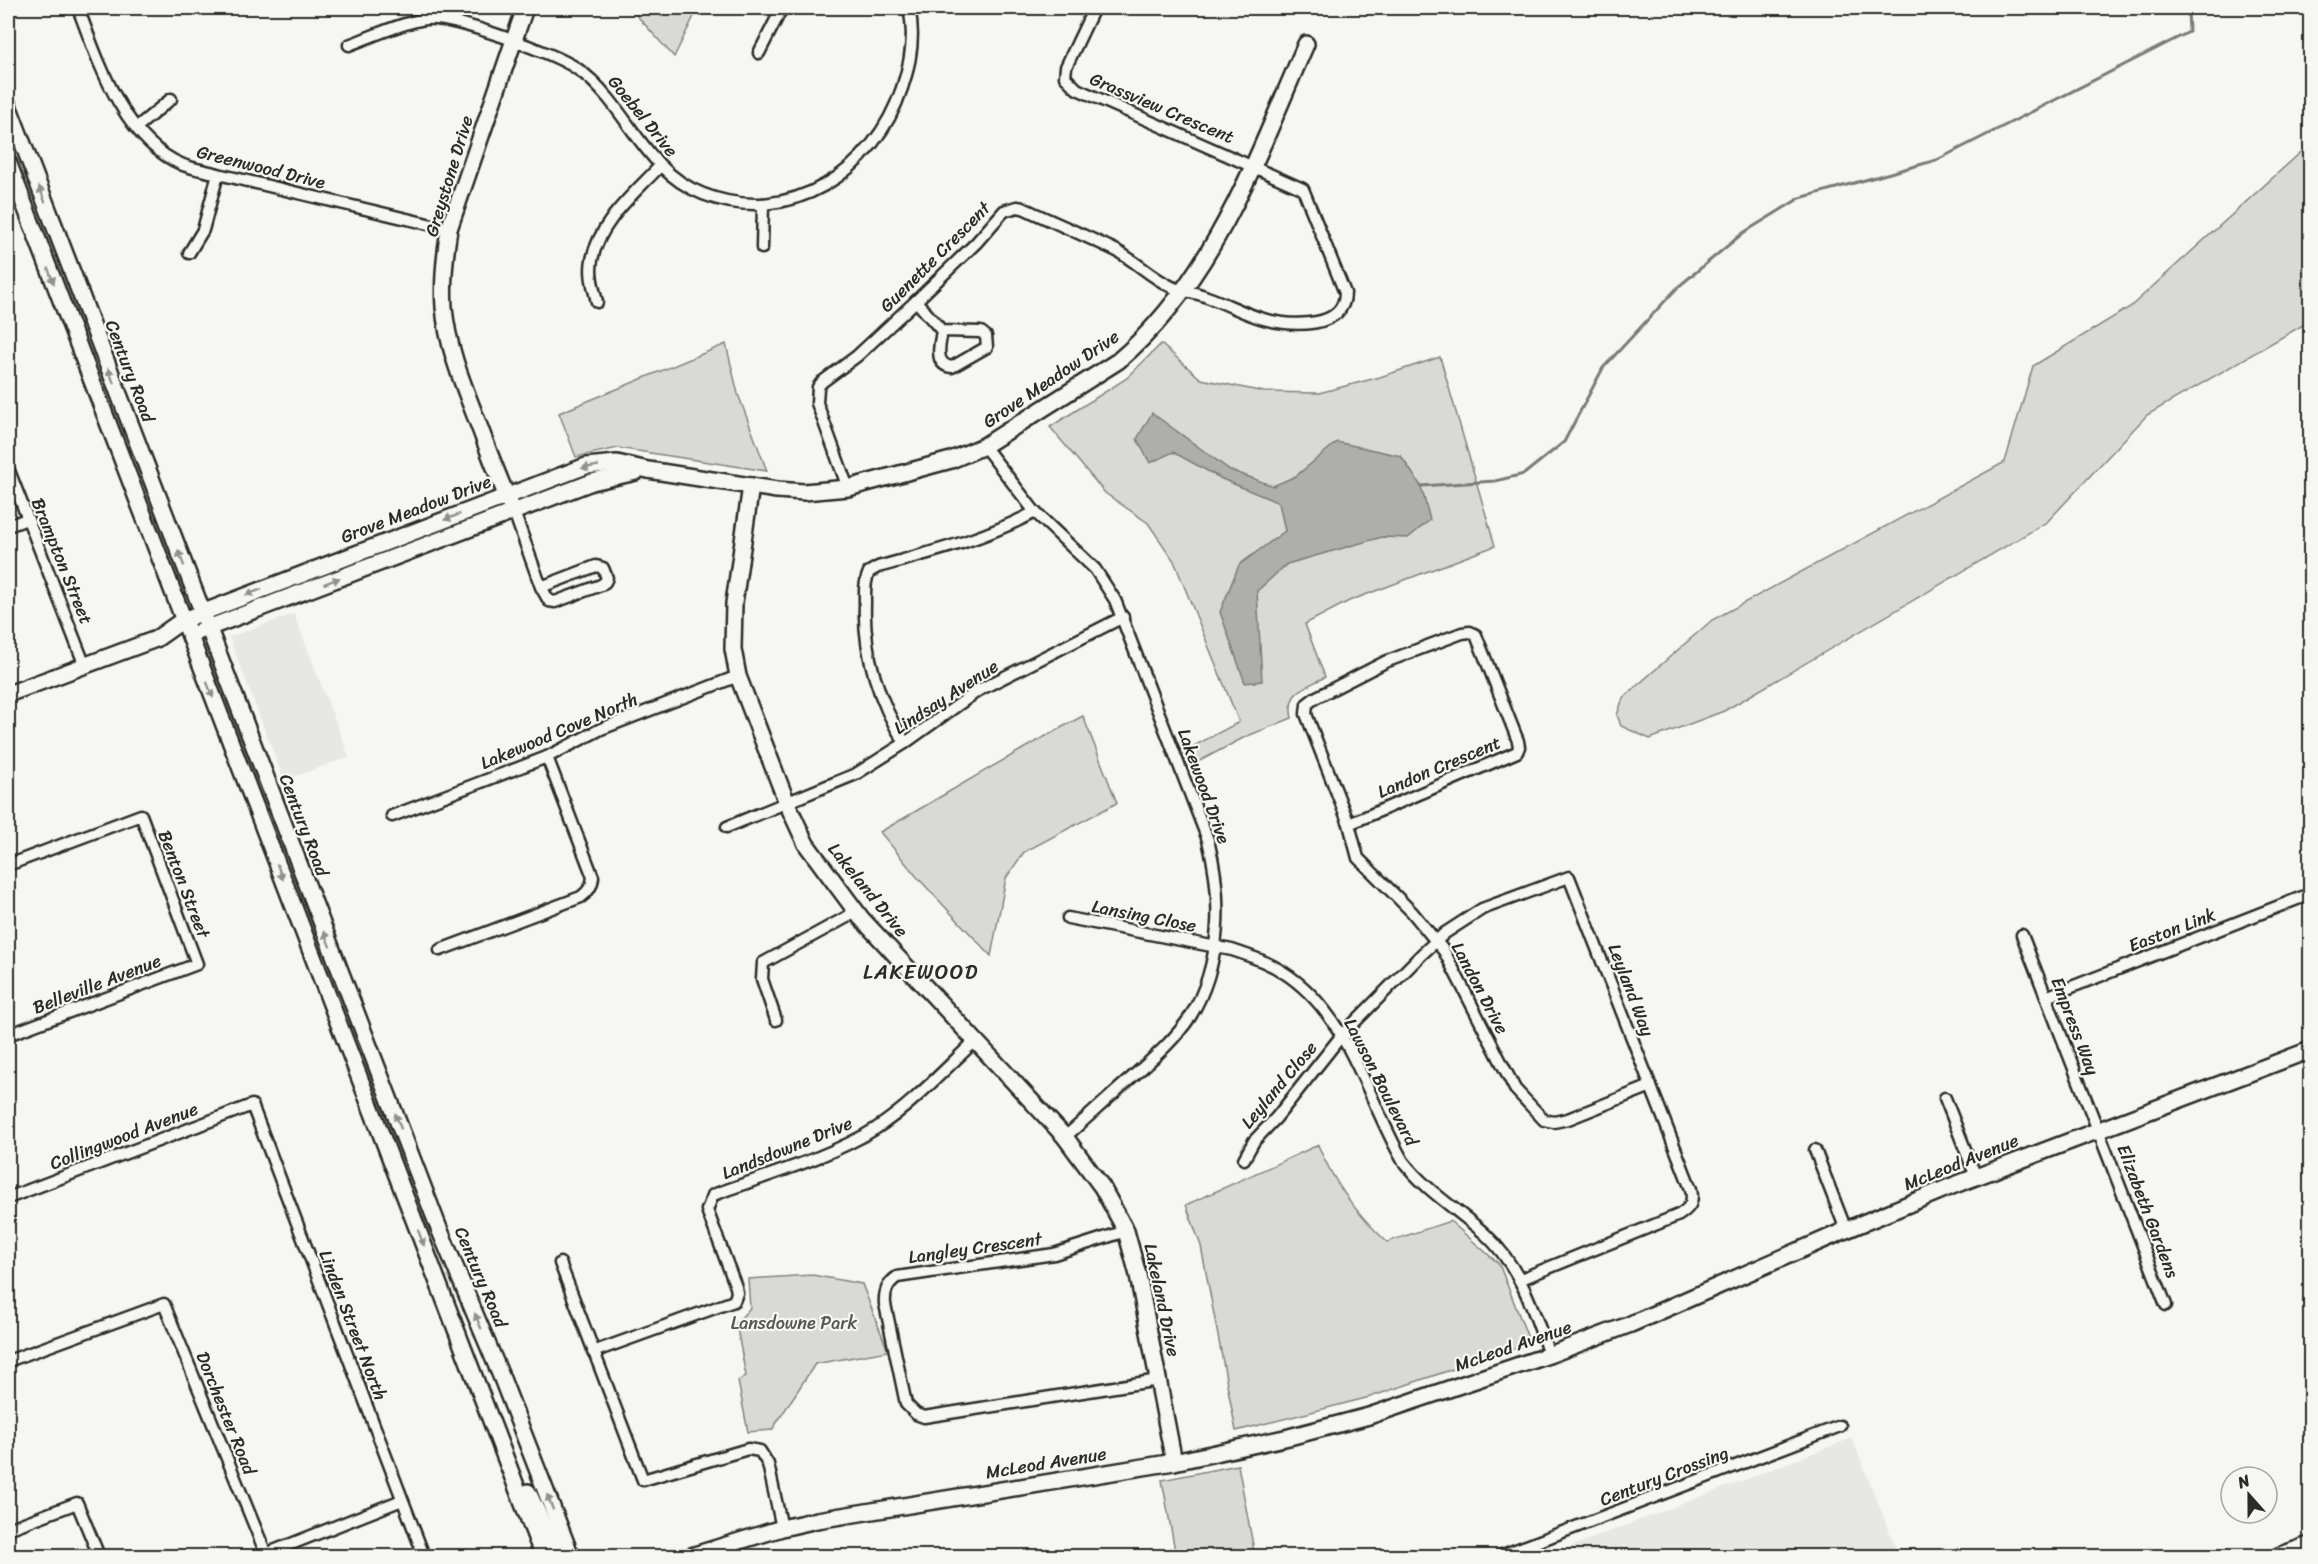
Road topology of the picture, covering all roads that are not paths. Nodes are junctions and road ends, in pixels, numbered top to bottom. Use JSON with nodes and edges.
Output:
{"nodes":[{"id":1,"x":78,"y":8,"type":"edge"},
{"id":2,"x":525,"y":8,"type":"edge"},
{"id":3,"x":782,"y":8,"type":"edge"},
{"id":4,"x":909,"y":8,"type":"edge"},
{"id":5,"x":1094,"y":8,"type":"edge"},
{"id":6,"x":513,"y":41,"type":"junction"},
{"id":7,"x":1306,"y":44,"type":"dead end"},
{"id":8,"x":349,"y":45,"type":"dead end"},
{"id":9,"x":759,"y":53,"type":"dead end"},
{"id":10,"x":171,"y":99,"type":"dead end"},
{"id":11,"x":8,"y":105,"type":"edge"},
{"id":12,"x":137,"y":127,"type":"junction"},
{"id":13,"x":8,"y":162,"type":"edge"},
{"id":14,"x":1253,"y":165,"type":"junction"},
{"id":15,"x":660,"y":166,"type":"junction"},
{"id":16,"x":218,"y":174,"type":"junction"},
{"id":17,"x":763,"y":204,"type":"junction"},
{"id":18,"x":449,"y":229,"type":"junction"},
{"id":19,"x":762,"y":248,"type":"dead end"},
{"id":20,"x":189,"y":253,"type":"dead end"},
{"id":21,"x":1184,"y":291,"type":"junction"},
{"id":22,"x":916,"y":301,"type":"junction"},
{"id":23,"x":597,"y":302,"type":"dead end"},
{"id":24,"x":942,"y":331,"type":"junction"},
{"id":25,"x":984,"y":446,"type":"junction"},
{"id":26,"x":8,"y":468,"type":"edge"},
{"id":27,"x":648,"y":470,"type":"junction"},
{"id":28,"x":751,"y":486,"type":"junction"},
{"id":29,"x":848,"y":488,"type":"junction"},
{"id":30,"x":506,"y":496,"type":"junction"},
{"id":31,"x":514,"y":512,"type":"junction"},
{"id":32,"x":1035,"y":512,"type":"junction"},
{"id":33,"x":27,"y":519,"type":"junction"},
{"id":34,"x":8,"y":526,"type":"edge"},
{"id":35,"x":541,"y":587,"type":"junction"},
{"id":36,"x":202,"y":613,"type":"junction"},
{"id":37,"x":1123,"y":617,"type":"junction"},
{"id":38,"x":183,"y":620,"type":"junction"},
{"id":39,"x":208,"y":628,"type":"junction"},
{"id":40,"x":189,"y":636,"type":"junction"},
{"id":41,"x":156,"y":639,"type":"junction"},
{"id":42,"x":85,"y":666,"type":"junction"},
{"id":43,"x":738,"y":676,"type":"junction"},
{"id":44,"x":8,"y":694,"type":"edge"},
{"id":45,"x":1306,"y":709,"type":"joint"},
{"id":46,"x":905,"y":743,"type":"junction"},
{"id":47,"x":547,"y":758,"type":"junction"},
{"id":48,"x":787,"y":802,"type":"junction"},
{"id":49,"x":392,"y":816,"type":"dead end"},
{"id":50,"x":1349,"y":824,"type":"junction"},
{"id":51,"x":727,"y":827,"type":"dead end"},
{"id":52,"x":8,"y":865,"type":"edge"},
{"id":53,"x":2310,"y":894,"type":"edge"},
{"id":54,"x":856,"y":912,"type":"junction"},
{"id":55,"x":1068,"y":918,"type":"dead end"},
{"id":56,"x":2022,"y":935,"type":"dead end"},
{"id":57,"x":1436,"y":941,"type":"junction"},
{"id":58,"x":1214,"y":946,"type":"junction"},
{"id":59,"x":440,"y":950,"type":"dead end"},
{"id":60,"x":197,"y":964,"type":"joint"},
{"id":61,"x":2046,"y":997,"type":"junction"},
{"id":62,"x":776,"y":1020,"type":"dead end"},
{"id":63,"x":8,"y":1035,"type":"edge"},
{"id":64,"x":1342,"y":1035,"type":"junction"},
{"id":65,"x":975,"y":1041,"type":"junction"},
{"id":66,"x":2310,"y":1050,"type":"edge"},
{"id":67,"x":1651,"y":1086,"type":"junction"},
{"id":68,"x":1945,"y":1098,"type":"dead end"},
{"id":69,"x":252,"y":1105,"type":"joint"},
{"id":70,"x":2098,"y":1130,"type":"junction"},
{"id":71,"x":1065,"y":1137,"type":"junction"},
{"id":72,"x":1815,"y":1149,"type":"dead end"},
{"id":73,"x":1244,"y":1159,"type":"dead end"},
{"id":74,"x":1976,"y":1177,"type":"junction"},
{"id":75,"x":8,"y":1198,"type":"edge"},
{"id":76,"x":1846,"y":1230,"type":"junction"},
{"id":77,"x":1126,"y":1231,"type":"junction"},
{"id":78,"x":560,"y":1263,"type":"dead end"},
{"id":79,"x":1521,"y":1279,"type":"junction"},
{"id":80,"x":2166,"y":1305,"type":"dead end"},
{"id":81,"x":592,"y":1352,"type":"junction"},
{"id":82,"x":1549,"y":1355,"type":"junction"},
{"id":83,"x":8,"y":1361,"type":"edge"},
{"id":84,"x":1159,"y":1380,"type":"junction"},
{"id":85,"x":491,"y":1420,"type":"junction"},
{"id":86,"x":1839,"y":1426,"type":"dead end"},
{"id":87,"x":1174,"y":1462,"type":"junction"},
{"id":88,"x":402,"y":1500,"type":"junction"},
{"id":89,"x":782,"y":1528,"type":"junction"},
{"id":90,"x":8,"y":1529,"type":"edge"},
{"id":91,"x":2310,"y":1545,"type":"edge"},
{"id":92,"x":99,"y":1557,"type":"edge"},
{"id":93,"x":424,"y":1557,"type":"edge"},
{"id":94,"x":543,"y":1557,"type":"edge"},
{"id":95,"x":558,"y":1557,"type":"edge"},
{"id":96,"x":571,"y":1557,"type":"edge"},
{"id":97,"x":691,"y":1557,"type":"edge"},
{"id":98,"x":1500,"y":1557,"type":"edge"},
{"id":99,"x":2280,"y":1557,"type":"edge"}],
"edges":[{"from":1,"to":12,"type":"street","name":"Greenwood Drive"},
{"from":2,"to":6,"type":"street","name":"Greystone Drive"},
{"from":3,"to":9,"type":"street"},
{"from":4,"to":17,"type":"street","name":"Goebel Drive"},
{"from":5,"to":14,"type":"street","name":"Grassview Crescent"},
{"from":6,"to":8,"type":"street","name":"Goebel Drive"},
{"from":6,"to":15,"type":"street","name":"Goebel Drive"},
{"from":6,"to":18,"type":"street","name":"Greystone Drive"},
{"from":7,"to":14,"type":"street","name":"Grove Meadow Drive"},
{"from":10,"to":12,"type":"street"},
{"from":36,"to":11,"type":"street","name":"Century Road","one_way":true},
{"from":12,"to":16,"type":"street","name":"Greenwood Drive"},
{"from":13,"to":38,"type":"street","one_way":true},
{"from":14,"to":21,"type":"street","name":"Grove Meadow Drive"},
{"from":14,"to":21,"type":"street","name":"Guenette Crescent"},
{"from":15,"to":17,"type":"street","name":"Goebel Drive"},
{"from":15,"to":23,"type":"street"},
{"from":16,"to":18,"type":"street","name":"Greenwood Drive"},
{"from":16,"to":20,"type":"street"},
{"from":17,"to":19,"type":"street"},
{"from":18,"to":30,"type":"street","name":"Greystone Drive"},
{"from":21,"to":22,"type":"street","name":"Guenette Crescent"},
{"from":21,"to":25,"type":"street","name":"Grove Meadow Drive"},
{"from":22,"to":24,"type":"street"},
{"from":22,"to":29,"type":"street","name":"Guenette Crescent"},
{"from":24,"to":24,"type":"street"},
{"from":25,"to":29,"type":"street","name":"Grove Meadow Drive"},
{"from":25,"to":32,"type":"street","name":"Lakewood Drive"},
{"from":26,"to":33,"type":"street","name":"Brampton Street"},
{"from":27,"to":28,"type":"street","name":"Grove Meadow Drive"},
{"from":27,"to":30,"type":"street","name":"Grove Meadow Drive","one_way":true},
{"from":27,"to":31,"type":"street","name":"Grove Meadow Drive"},
{"from":28,"to":29,"type":"street","name":"Grove Meadow Drive"},
{"from":28,"to":43,"type":"street","name":"Lakeland Drive"},
{"from":30,"to":31,"type":"street","name":"Greystone Drive"},
{"from":30,"to":36,"type":"street","name":"Grove Meadow Drive","one_way":true},
{"from":31,"to":35,"type":"street"},
{"from":39,"to":31,"type":"street","name":"Grove Meadow Drive","one_way":true},
{"from":32,"to":37,"type":"street","name":"Lakewood Drive"},
{"from":32,"to":46,"type":"street"},
{"from":33,"to":34,"type":"street"},
{"from":33,"to":42,"type":"street","name":"Brampton Street"},
{"from":35,"to":35,"type":"street"},
{"from":36,"to":38,"type":"street","name":"Grove Meadow Drive"},
{"from":36,"to":39,"type":"street","name":"Century Road"},
{"from":37,"to":46,"type":"street","name":"Lindsay Avenue"},
{"from":37,"to":58,"type":"street","name":"Lakewood Drive"},
{"from":38,"to":40,"type":"street"},
{"from":38,"to":41,"type":"street","name":"Grove Meadow Drive"},
{"from":39,"to":40,"type":"street","name":"Grove Meadow Drive"},
{"from":96,"to":39,"type":"street","name":"Century Road","one_way":true},
{"from":40,"to":41,"type":"street","name":"Grove Meadow Drive"},
{"from":40,"to":85,"type":"street","one_way":true},
{"from":41,"to":42,"type":"street"},
{"from":42,"to":44,"type":"street"},
{"from":43,"to":47,"type":"street","name":"Lakewood Cove North"},
{"from":43,"to":48,"type":"street","name":"Lakeland Drive"},
{"from":45,"to":50,"type":"street","name":"Landon Drive"},
{"from":45,"to":50,"type":"street","name":"Landon Crescent"},
{"from":46,"to":48,"type":"street","name":"Lindsay Avenue"},
{"from":47,"to":49,"type":"street","name":"Lakewood Cove North"},
{"from":47,"to":59,"type":"street"},
{"from":48,"to":51,"type":"street","name":"Lindsay Avenue"},
{"from":48,"to":54,"type":"street","name":"Lakeland Drive"},
{"from":50,"to":57,"type":"street","name":"Landon Drive"},
{"from":52,"to":60,"type":"street","name":"Benton Street"},
{"from":53,"to":61,"type":"street","name":"Easton Link"},
{"from":54,"to":62,"type":"street"},
{"from":54,"to":65,"type":"street","name":"Lakeland Drive"},
{"from":55,"to":58,"type":"street","name":"Lansing Close"},
{"from":56,"to":61,"type":"street","name":"Empress Way"},
{"from":57,"to":64,"type":"street","name":"Leyland Way"},
{"from":57,"to":67,"type":"street","name":"Landon Drive"},
{"from":57,"to":67,"type":"street","name":"Leyland Way"},
{"from":58,"to":64,"type":"street","name":"Lawson Boulevard"},
{"from":58,"to":71,"type":"street","name":"Lakewood Drive"},
{"from":60,"to":63,"type":"street","name":"Belleville Avenue"},
{"from":61,"to":70,"type":"street","name":"Empress Way"},
{"from":64,"to":73,"type":"street","name":"Leyland Close"},
{"from":64,"to":79,"type":"street","name":"Lawson Boulevard"},
{"from":65,"to":71,"type":"street","name":"Lakeland Drive"},
{"from":65,"to":81,"type":"street","name":"Landsdowne Drive"},
{"from":66,"to":70,"type":"street","name":"McLeod Avenue"},
{"from":67,"to":79,"type":"street","name":"Leyland Way"},
{"from":68,"to":74,"type":"street"},
{"from":69,"to":75,"type":"street","name":"Collingwood Avenue"},
{"from":69,"to":88,"type":"street","name":"Linden Street North"},
{"from":70,"to":74,"type":"street","name":"McLeod Avenue"},
{"from":70,"to":80,"type":"street","name":"Elizabeth Gardens"},
{"from":71,"to":77,"type":"street","name":"Lakeland Drive"},
{"from":72,"to":76,"type":"street"},
{"from":74,"to":76,"type":"street","name":"McLeod Avenue"},
{"from":76,"to":82,"type":"street","name":"McLeod Avenue"},
{"from":77,"to":84,"type":"street","name":"Lakeland Drive"},
{"from":77,"to":84,"type":"street","name":"Langley Crescent"},
{"from":78,"to":81,"type":"street"},
{"from":79,"to":82,"type":"street","name":"Lawson Boulevard"},
{"from":81,"to":89,"type":"street"},
{"from":82,"to":87,"type":"street","name":"McLeod Avenue"},
{"from":83,"to":88,"type":"street","name":"Dorchester Road"},
{"from":84,"to":87,"type":"street","name":"Lakeland Drive"},
{"from":85,"to":94,"type":"street"},
{"from":85,"to":95,"type":"street"},
{"from":86,"to":98,"type":"street","name":"Century Crossing"},
{"from":87,"to":89,"type":"street","name":"McLeod Avenue"},
{"from":88,"to":93,"type":"street","name":"Linden Street North"},
{"from":89,"to":97,"type":"street","name":"McLeod Avenue"},
{"from":90,"to":92,"type":"street"},
{"from":91,"to":99,"type":"main road"}]}
